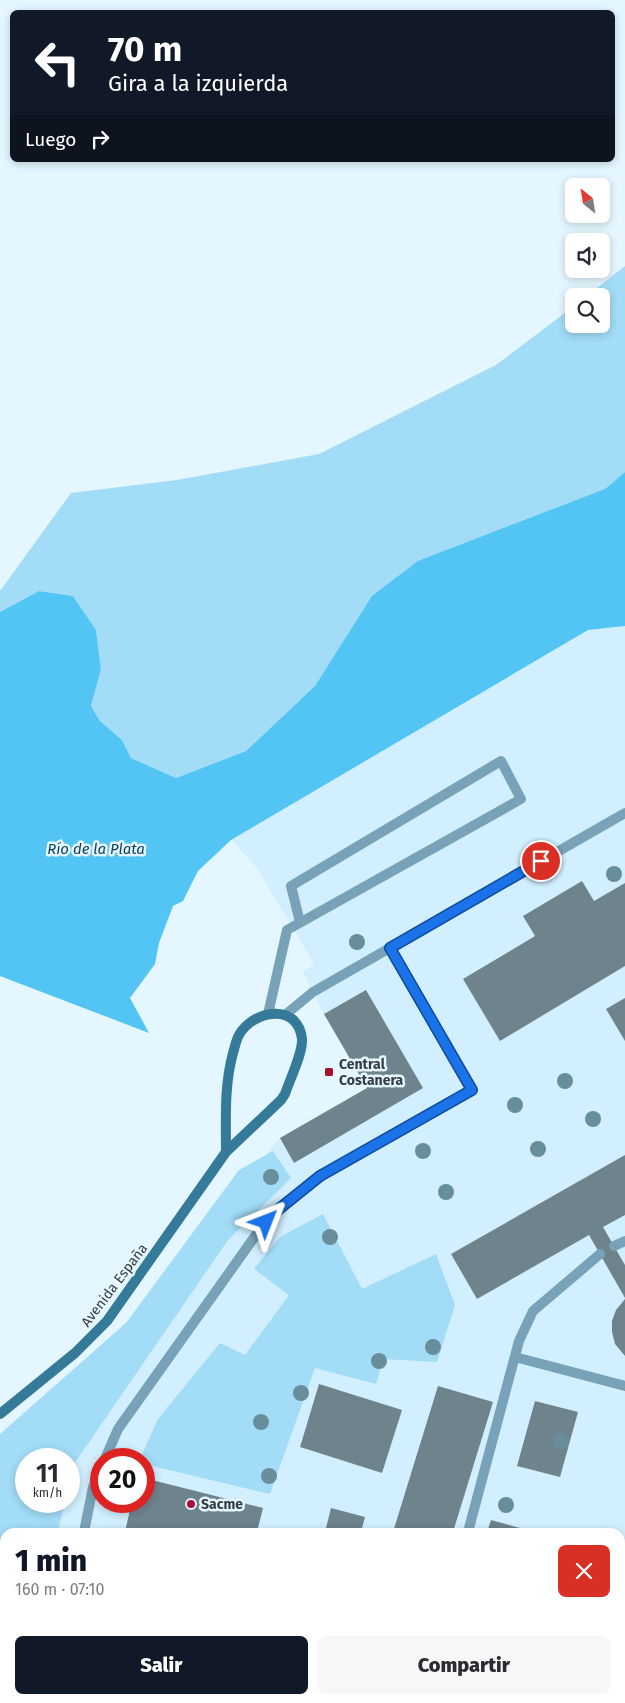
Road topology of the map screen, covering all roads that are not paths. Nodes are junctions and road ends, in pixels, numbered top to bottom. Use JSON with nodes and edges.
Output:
{"nodes":[{"id":1,"x":625,"y":813,"type":"edge"},
{"id":2,"x":300,"y":922,"type":"junction"},
{"id":3,"x":390,"y":948,"type":"junction"},
{"id":4,"x":268,"y":1014,"type":"junction"},
{"id":5,"x":285,"y":1015,"type":"junction"},
{"id":6,"x":226,"y":1152,"type":"junction"},
{"id":7,"x":625,"y":1241,"type":"edge"},
{"id":8,"x":614,"y":1246,"type":"dead end"},
{"id":9,"x":600,"y":1254,"type":"dead end"},
{"id":10,"x":515,"y":1356,"type":"junction"},
{"id":11,"x":625,"y":1386,"type":"edge"},
{"id":12,"x":0,"y":1414,"type":"edge"},
{"id":13,"x":110,"y":1448,"type":"edge"},
{"id":14,"x":90,"y":1505,"type":"edge"},
{"id":15,"x":85,"y":1528,"type":"edge"},
{"id":16,"x":469,"y":1528,"type":"edge"}],
"edges":[{"from":1,"to":3,"type":"lane"},
{"from":2,"to":2,"type":"lane"},
{"from":2,"to":4,"type":"lane"},
{"from":3,"to":5,"type":"lane"},
{"from":3,"to":13,"type":"lane"},
{"from":4,"to":5,"type":"street"},
{"from":4,"to":6,"type":"street"},
{"from":5,"to":6,"type":"street","name":"Avenida España"},
{"from":6,"to":12,"type":"street","name":"Avenida España"},
{"from":7,"to":8,"type":"lane"},
{"from":9,"to":10,"type":"lane"},
{"from":10,"to":11,"type":"lane"},
{"from":10,"to":16,"type":"lane"},
{"from":14,"to":15,"type":"lane"}]}
